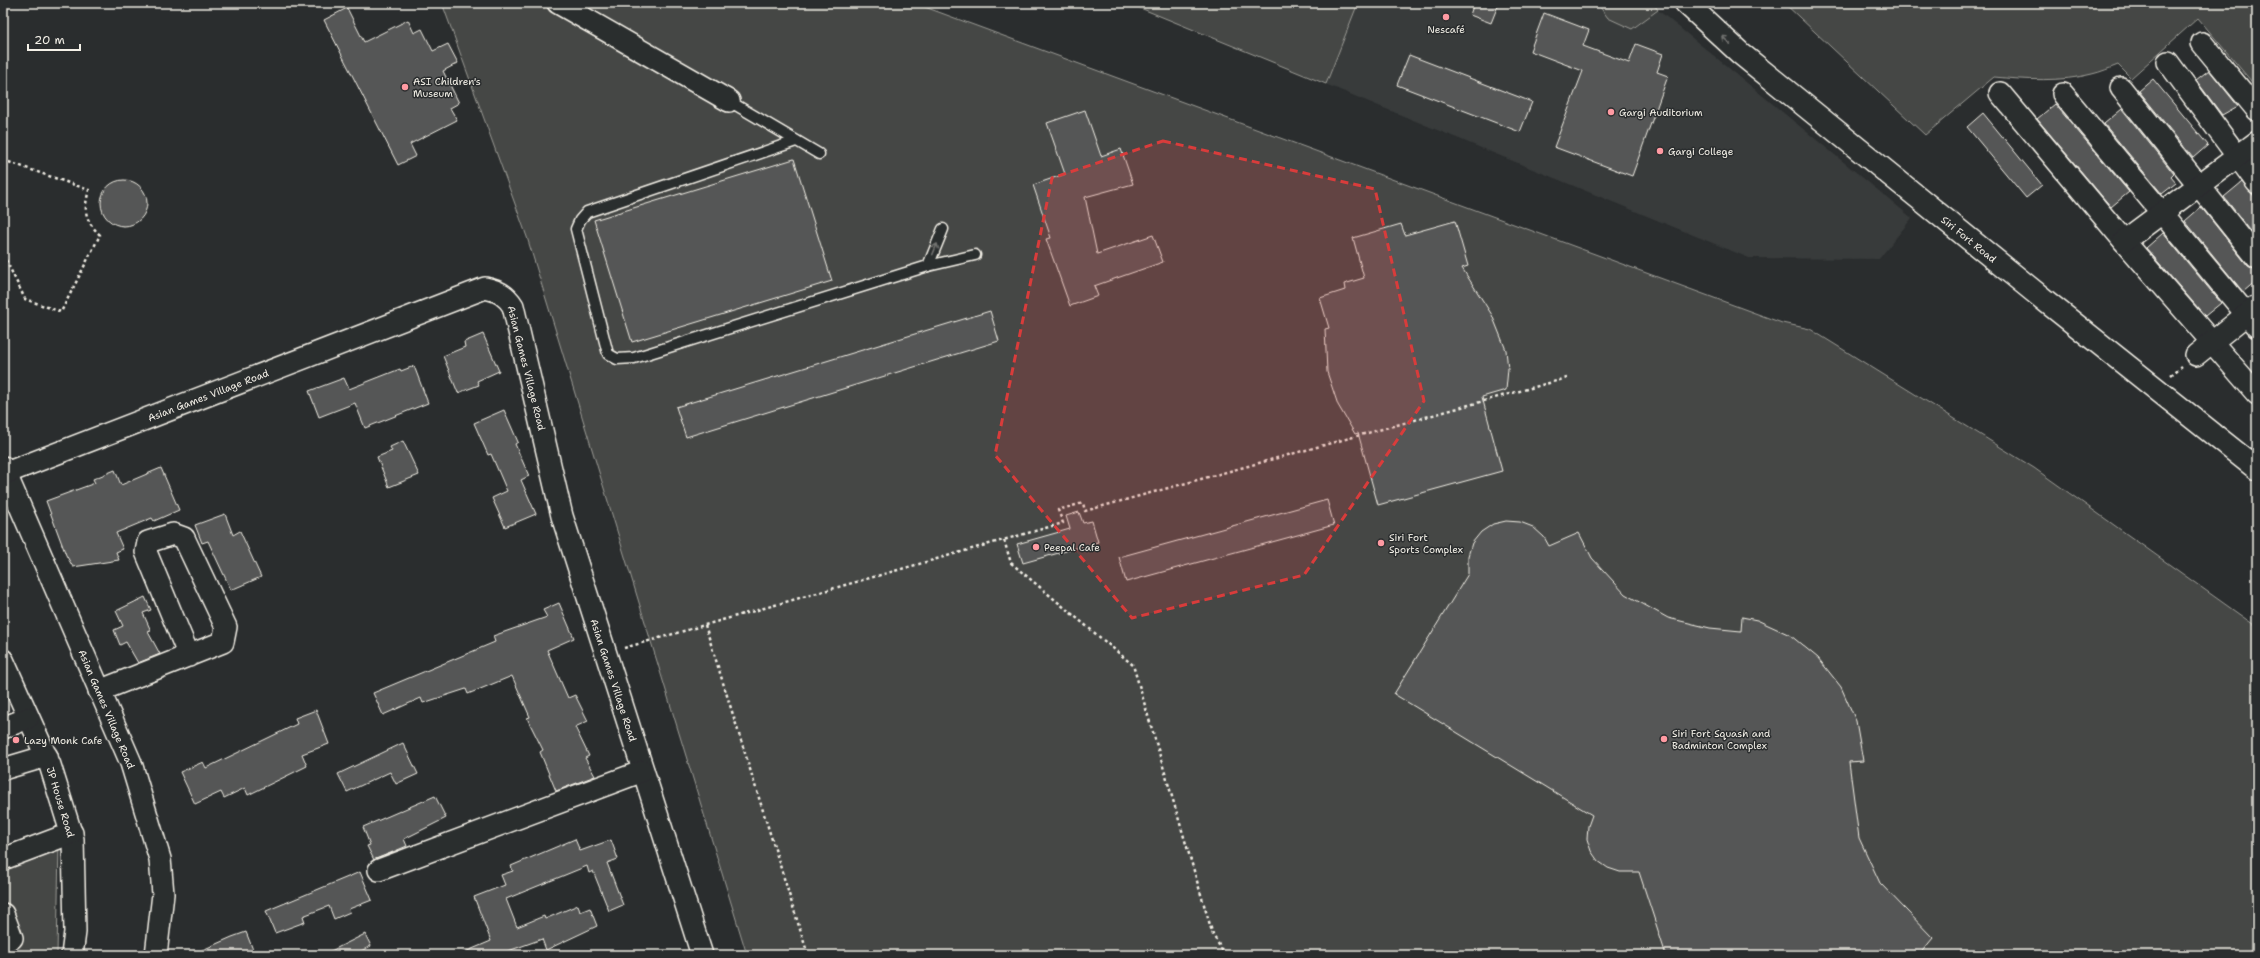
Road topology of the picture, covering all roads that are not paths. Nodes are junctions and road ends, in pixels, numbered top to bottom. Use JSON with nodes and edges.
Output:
{"nodes":[{"id":1,"x":558,"y":3,"type":"edge"},
{"id":2,"x":1686,"y":3,"type":"edge"},
{"id":3,"x":1707,"y":3,"type":"edge"},
{"id":4,"x":2202,"y":43,"type":"dead end"},
{"id":5,"x":2168,"y":62,"type":"dead end"},
{"id":6,"x":2121,"y":88,"type":"dead end"},
{"id":7,"x":2000,"y":93,"type":"dead end"},
{"id":8,"x":2063,"y":94,"type":"dead end"},
{"id":9,"x":729,"y":101,"type":"joint"},
{"id":10,"x":2257,"y":110,"type":"edge"},
{"id":11,"x":796,"y":141,"type":"junction"},
{"id":12,"x":2257,"y":142,"type":"edge"},
{"id":13,"x":819,"y":154,"type":"dead end"},
{"id":14,"x":2237,"y":156,"type":"junction"},
{"id":15,"x":2257,"y":183,"type":"edge"},
{"id":16,"x":2199,"y":185,"type":"junction"},
{"id":17,"x":2161,"y":213,"type":"junction"},
{"id":18,"x":943,"y":229,"type":"dead end"},
{"id":19,"x":2124,"y":241,"type":"junction"},
{"id":20,"x":975,"y":255,"type":"dead end"},
{"id":21,"x":2257,"y":258,"type":"edge"},
{"id":22,"x":928,"y":266,"type":"junction"},
{"id":23,"x":2253,"y":316,"type":"edge"},
{"id":24,"x":2203,"y":349,"type":"junction"},
{"id":25,"x":2257,"y":394,"type":"edge"},
{"id":26,"x":2257,"y":452,"type":"edge"},
{"id":27,"x":2257,"y":469,"type":"edge"},
{"id":28,"x":4,"y":470,"type":"edge"},
{"id":29,"x":189,"y":656,"type":"junction"},
{"id":30,"x":6,"y":672,"type":"edge"},
{"id":31,"x":99,"y":691,"type":"junction"},
{"id":32,"x":28,"y":718,"type":"junction"},
{"id":33,"x":3,"y":728,"type":"edge"},
{"id":34,"x":47,"y":756,"type":"junction"},
{"id":35,"x":3,"y":769,"type":"edge"},
{"id":36,"x":643,"y":771,"type":"junction"},
{"id":37,"x":72,"y":833,"type":"junction"},
{"id":38,"x":3,"y":859,"type":"edge"},
{"id":39,"x":379,"y":870,"type":"dead end"},
{"id":40,"x":3,"y":914,"type":"edge"},
{"id":41,"x":3,"y":941,"type":"edge"},
{"id":42,"x":72,"y":955,"type":"edge"},
{"id":43,"x":156,"y":955,"type":"edge"},
{"id":44,"x":702,"y":955,"type":"edge"}],
"edges":[{"from":1,"to":9,"type":"street"},
{"from":27,"to":2,"type":"street","name":"Siri Fort Road","one_way":true},
{"from":3,"to":26,"type":"street","name":"Siri Fort Road"},
{"from":4,"to":10,"type":"street"},
{"from":5,"to":14,"type":"street"},
{"from":6,"to":16,"type":"street"},
{"from":7,"to":19,"type":"street"},
{"from":8,"to":17,"type":"street"},
{"from":9,"to":11,"type":"lane"},
{"from":11,"to":13,"type":"lane"},
{"from":11,"to":22,"type":"lane"},
{"from":12,"to":14,"type":"street"},
{"from":14,"to":15,"type":"street"},
{"from":14,"to":16,"type":"street"},
{"from":16,"to":17,"type":"street"},
{"from":16,"to":21,"type":"street"},
{"from":17,"to":19,"type":"street"},
{"from":17,"to":23,"type":"street"},
{"from":22,"to":18,"type":"lane","one_way":true},
{"from":19,"to":24,"type":"street"},
{"from":20,"to":22,"type":"lane"},
{"from":23,"to":24,"type":"street"},
{"from":24,"to":25,"type":"street"},
{"from":28,"to":31,"type":"street","name":"Asian Games Village Road"},
{"from":28,"to":36,"type":"street","name":"Asian Games Village Road"},
{"from":29,"to":29,"type":"street"},
{"from":29,"to":31,"type":"street"},
{"from":30,"to":32,"type":"street","name":"JP House Road"},
{"from":31,"to":43,"type":"street","name":"Asian Games Village Road"},
{"from":32,"to":33,"type":"street"},
{"from":32,"to":34,"type":"street","name":"JP House Road"},
{"from":34,"to":35,"type":"street"},
{"from":34,"to":37,"type":"street","name":"JP House Road"},
{"from":36,"to":39,"type":"street"},
{"from":36,"to":44,"type":"street","name":"Asian Games Village Road"},
{"from":37,"to":38,"type":"street"},
{"from":37,"to":42,"type":"street","name":"JP House Road"},
{"from":40,"to":41,"type":"street"}]}
